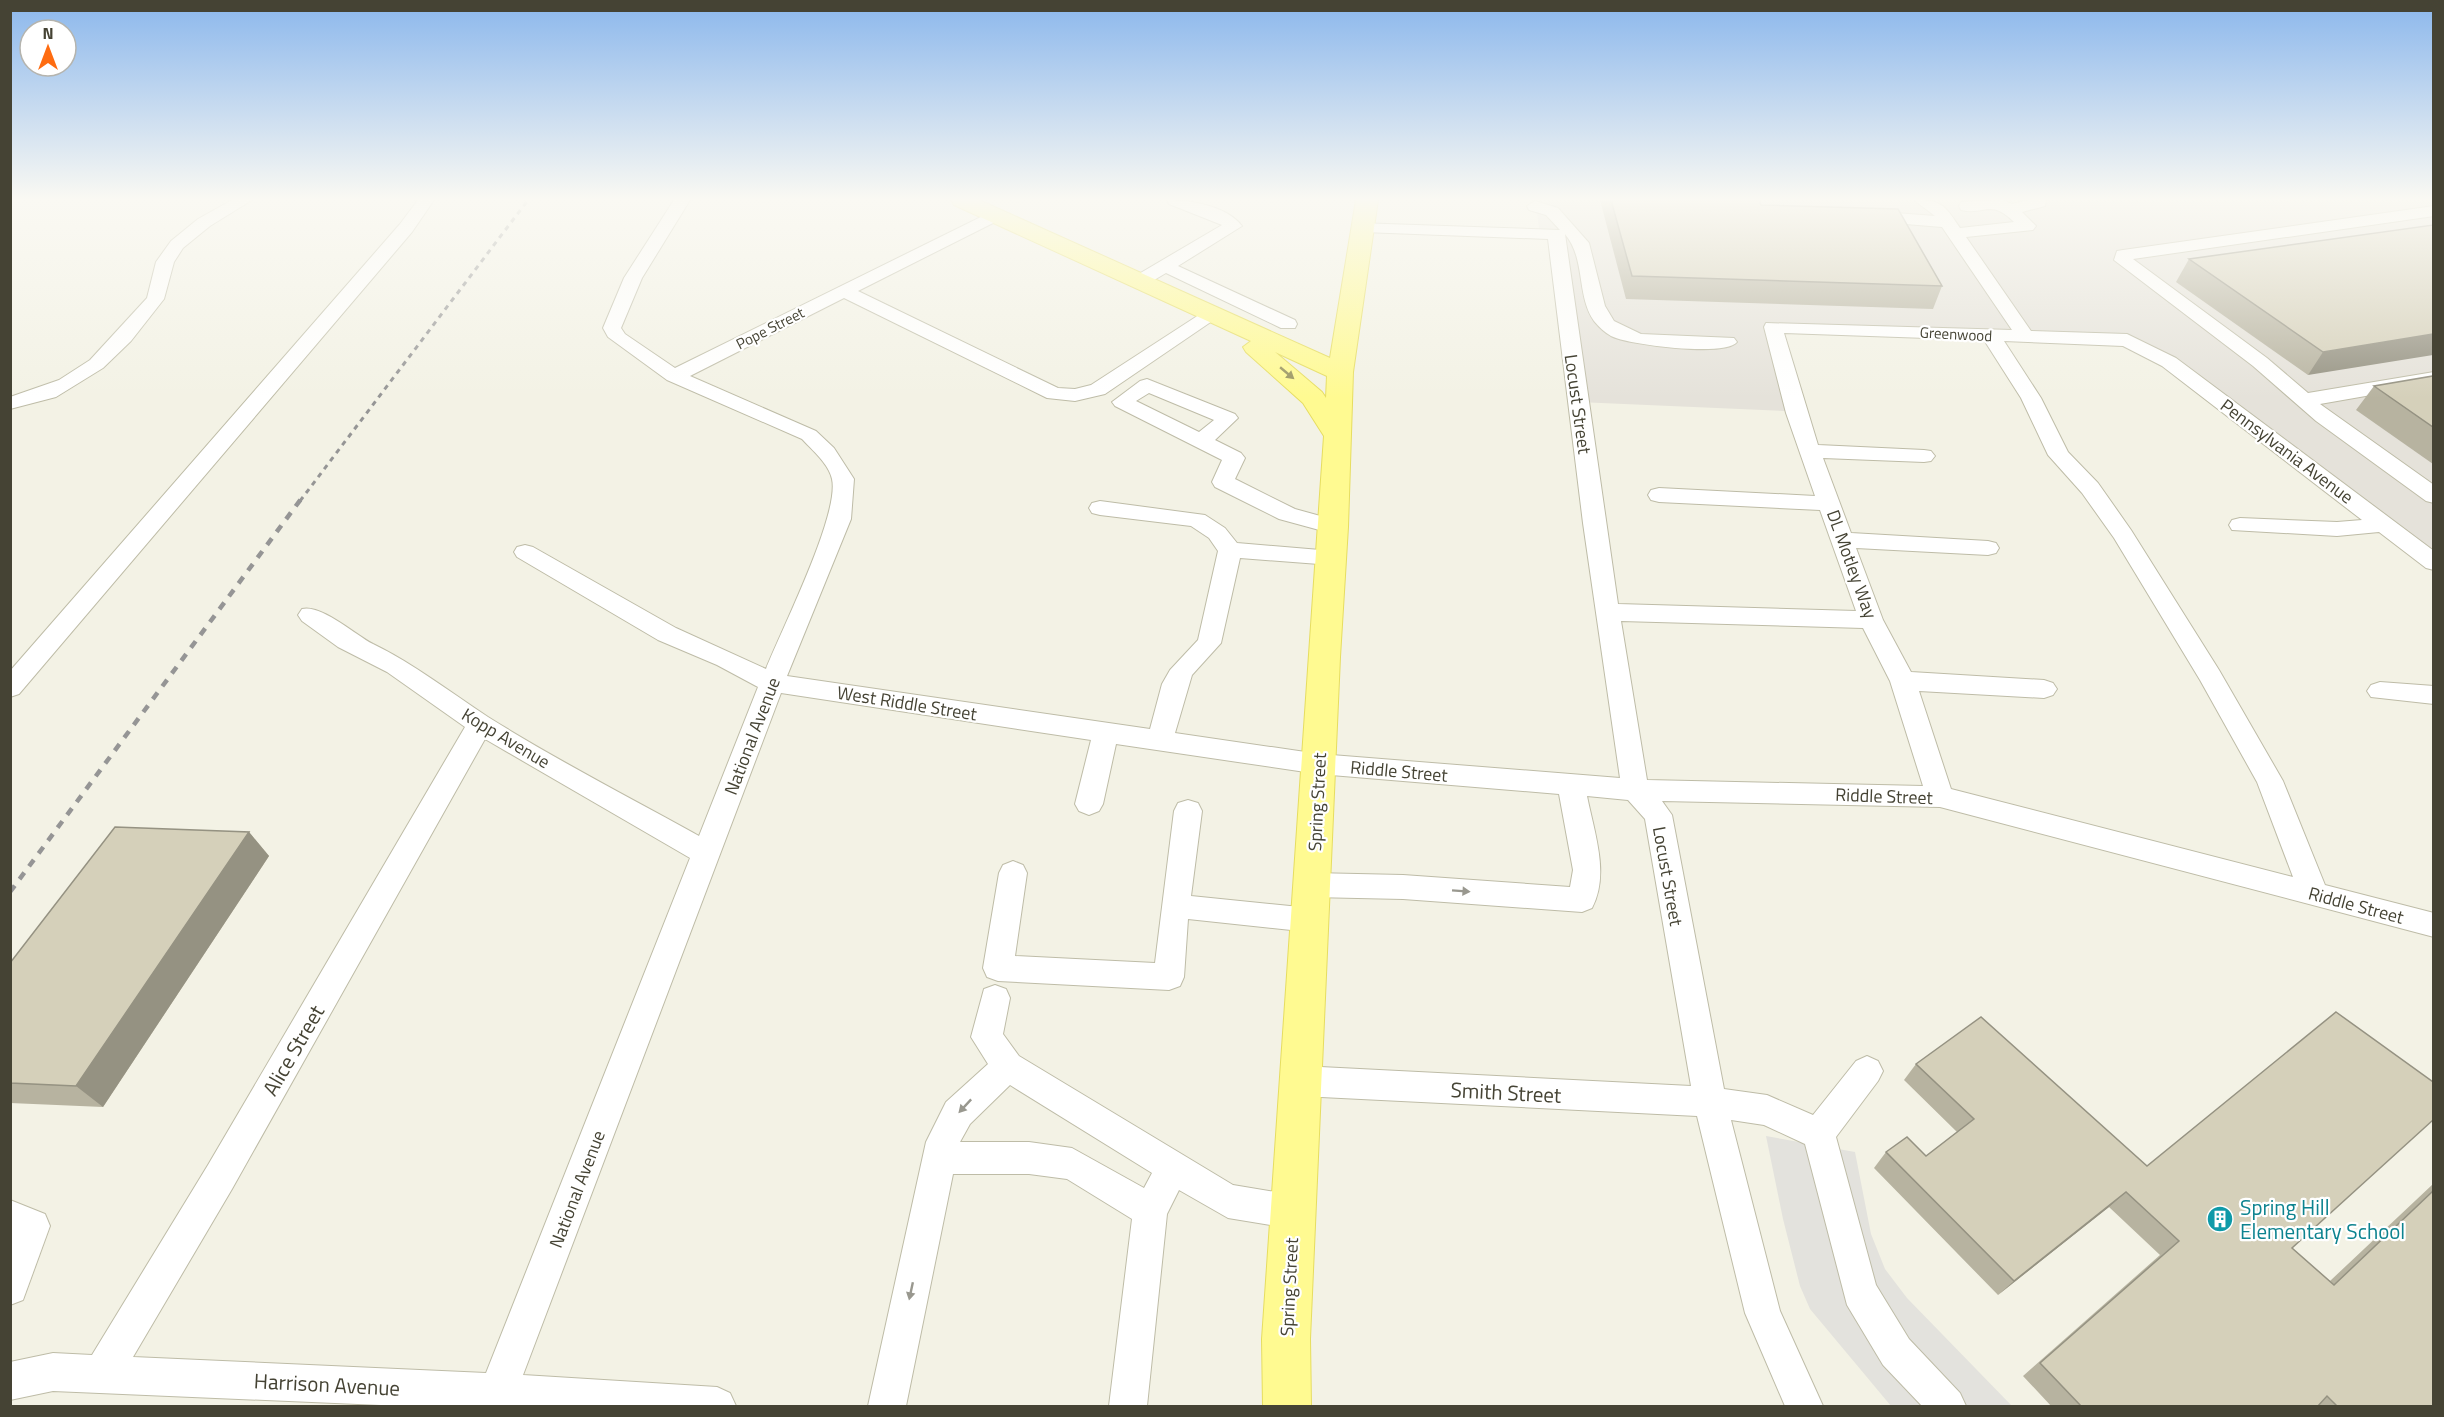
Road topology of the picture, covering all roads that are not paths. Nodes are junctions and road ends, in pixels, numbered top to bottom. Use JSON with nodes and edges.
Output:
{"nodes":[{"id":1,"x":163,"y":266,"type":"edge"},
{"id":2,"x":373,"y":266,"type":"edge"},
{"id":3,"x":642,"y":266,"type":"edge"},
{"id":4,"x":893,"y":266,"type":"edge"},
{"id":5,"x":1104,"y":266,"type":"edge"},
{"id":6,"x":1165,"y":266,"type":"joint"},
{"id":7,"x":1357,"y":266,"type":"edge"},
{"id":8,"x":1553,"y":266,"type":"edge"},
{"id":9,"x":1588,"y":266,"type":"edge"},
{"id":10,"x":1979,"y":266,"type":"edge"},
{"id":11,"x":2131,"y":266,"type":"edge"},
{"id":12,"x":1138,"y":282,"type":"junction"},
{"id":13,"x":844,"y":291,"type":"junction"},
{"id":14,"x":1219,"y":319,"type":"junction"},
{"id":15,"x":1288,"y":324,"type":"dead end"},
{"id":16,"x":1773,"y":327,"type":"joint"},
{"id":17,"x":1991,"y":336,"type":"junction"},
{"id":18,"x":2026,"y":337,"type":"junction"},
{"id":19,"x":1726,"y":342,"type":"dead end"},
{"id":20,"x":2137,"y":343,"type":"joint"},
{"id":21,"x":1340,"y":372,"type":"junction"},
{"id":22,"x":674,"y":376,"type":"junction"},
{"id":23,"x":2433,"y":378,"type":"edge"},
{"id":24,"x":2305,"y":400,"type":"junction"},
{"id":25,"x":10,"y":403,"type":"edge"},
{"id":26,"x":1336,"y":434,"type":"junction"},
{"id":27,"x":1200,"y":442,"type":"dead end"},
{"id":28,"x":1811,"y":451,"type":"junction"},
{"id":29,"x":1924,"y":456,"type":"dead end"},
{"id":30,"x":1659,"y":495,"type":"dead end"},
{"id":31,"x":2433,"y":496,"type":"edge"},
{"id":32,"x":1830,"y":504,"type":"junction"},
{"id":33,"x":1100,"y":508,"type":"dead end"},
{"id":34,"x":2240,"y":525,"type":"dead end"},
{"id":35,"x":2383,"y":525,"type":"junction"},
{"id":36,"x":1844,"y":540,"type":"junction"},
{"id":37,"x":1333,"y":543,"type":"junction"},
{"id":38,"x":1988,"y":548,"type":"dead end"},
{"id":39,"x":1230,"y":550,"type":"junction"},
{"id":40,"x":525,"y":552,"type":"dead end"},
{"id":41,"x":2433,"y":563,"type":"edge"},
{"id":42,"x":1608,"y":612,"type":"junction"},
{"id":43,"x":310,"y":615,"type":"dead end"},
{"id":44,"x":1871,"y":620,"type":"junction"},
{"id":45,"x":1903,"y":681,"type":"junction"},
{"id":46,"x":772,"y":683,"type":"junction"},
{"id":47,"x":10,"y":688,"type":"edge"},
{"id":48,"x":2044,"y":689,"type":"dead end"},
{"id":49,"x":2380,"y":691,"type":"dead end"},
{"id":50,"x":2433,"y":695,"type":"edge"},
{"id":51,"x":480,"y":724,"type":"junction"},
{"id":52,"x":1105,"y":734,"type":"junction"},
{"id":53,"x":1160,"y":742,"type":"junction"},
{"id":54,"x":1319,"y":764,"type":"junction"},
{"id":55,"x":1571,"y":785,"type":"junction"},
{"id":56,"x":1635,"y":790,"type":"junction"},
{"id":57,"x":1940,"y":797,"type":"junction"},
{"id":58,"x":1089,"y":804,"type":"dead end"},
{"id":59,"x":1188,"y":811,"type":"dead end"},
{"id":60,"x":706,"y":854,"type":"junction"},
{"id":61,"x":1013,"y":873,"type":"dead end"},
{"id":62,"x":2314,"y":894,"type":"junction"},
{"id":63,"x":1311,"y":903,"type":"junction"},
{"id":64,"x":1175,"y":906,"type":"junction"},
{"id":65,"x":2433,"y":926,"type":"edge"},
{"id":66,"x":995,"y":998,"type":"dead end"},
{"id":67,"x":1008,"y":1066,"type":"junction"},
{"id":68,"x":1867,"y":1071,"type":"dead end"},
{"id":69,"x":1301,"y":1081,"type":"junction"},
{"id":70,"x":1710,"y":1102,"type":"junction"},
{"id":71,"x":1819,"y":1134,"type":"junction"},
{"id":72,"x":939,"y":1158,"type":"junction"},
{"id":73,"x":1173,"y":1167,"type":"junction"},
{"id":74,"x":1150,"y":1210,"type":"junction"},
{"id":75,"x":1294,"y":1212,"type":"junction"},
{"id":76,"x":10,"y":1217,"type":"edge"},
{"id":77,"x":10,"y":1287,"type":"edge"},
{"id":78,"x":102,"y":1374,"type":"junction"},
{"id":79,"x":10,"y":1381,"type":"edge"},
{"id":80,"x":495,"y":1400,"type":"edge"},
{"id":81,"x":717,"y":1407,"type":"edge"},
{"id":82,"x":887,"y":1407,"type":"edge"},
{"id":83,"x":1128,"y":1407,"type":"edge"},
{"id":84,"x":1287,"y":1407,"type":"edge"},
{"id":85,"x":1804,"y":1407,"type":"edge"},
{"id":86,"x":1947,"y":1407,"type":"edge"}],
"edges":[{"from":1,"to":25,"type":"street"},
{"from":2,"to":47,"type":"street"},
{"from":3,"to":22,"type":"street","name":"National Avenue"},
{"from":4,"to":13,"type":"street","name":"Pope Street"},
{"from":5,"to":12,"type":"main road"},
{"from":6,"to":12,"type":"street"},
{"from":6,"to":15,"type":"street"},
{"from":7,"to":21,"type":"main road","name":"Spring Street"},
{"from":8,"to":42,"type":"street","name":"Locust Street"},
{"from":9,"to":19,"type":"street"},
{"from":10,"to":18,"type":"street"},
{"from":11,"to":24,"type":"street"},
{"from":12,"to":14,"type":"main road"},
{"from":13,"to":14,"type":"street"},
{"from":13,"to":22,"type":"street","name":"Pope Street"},
{"from":14,"to":21,"type":"main road"},
{"from":14,"to":26,"type":"main road","one_way":true},
{"from":16,"to":17,"type":"street","name":"Greenwood"},
{"from":16,"to":28,"type":"street","name":"DL Motley Way"},
{"from":17,"to":18,"type":"street","name":"Greenwood"},
{"from":17,"to":62,"type":"street"},
{"from":18,"to":20,"type":"street","name":"Greenwood"},
{"from":20,"to":35,"type":"street","name":"Pennsylvania Avenue"},
{"from":21,"to":26,"type":"main road","name":"Spring Street"},
{"from":22,"to":46,"type":"street","name":"National Avenue"},
{"from":23,"to":24,"type":"street"},
{"from":24,"to":31,"type":"street"},
{"from":26,"to":37,"type":"main road","name":"Spring Street"},
{"from":27,"to":37,"type":"street"},
{"from":28,"to":29,"type":"street"},
{"from":28,"to":32,"type":"street","name":"DL Motley Way"},
{"from":30,"to":32,"type":"street"},
{"from":32,"to":36,"type":"street","name":"DL Motley Way"},
{"from":33,"to":39,"type":"street"},
{"from":34,"to":35,"type":"street"},
{"from":35,"to":41,"type":"street","name":"Pennsylvania Avenue"},
{"from":36,"to":38,"type":"street"},
{"from":36,"to":44,"type":"street","name":"DL Motley Way"},
{"from":37,"to":39,"type":"street"},
{"from":37,"to":54,"type":"main road","name":"Spring Street"},
{"from":39,"to":53,"type":"street"},
{"from":40,"to":46,"type":"street","name":"West Riddle Street"},
{"from":42,"to":44,"type":"street"},
{"from":42,"to":56,"type":"street","name":"Locust Street"},
{"from":43,"to":51,"type":"street","name":"Kopp Avenue"},
{"from":44,"to":45,"type":"street","name":"DL Motley Way"},
{"from":45,"to":48,"type":"street"},
{"from":45,"to":57,"type":"street","name":"DL Motley Way"},
{"from":46,"to":52,"type":"street","name":"West Riddle Street"},
{"from":46,"to":60,"type":"street","name":"National Avenue"},
{"from":49,"to":50,"type":"street"},
{"from":51,"to":60,"type":"street","name":"Kopp Avenue"},
{"from":51,"to":78,"type":"street","name":"Alice Street"},
{"from":52,"to":53,"type":"street","name":"West Riddle Street"},
{"from":52,"to":58,"type":"street"},
{"from":53,"to":54,"type":"street","name":"West Riddle Street"},
{"from":54,"to":55,"type":"street","name":"Riddle Street"},
{"from":54,"to":63,"type":"main road","name":"Spring Street"},
{"from":55,"to":56,"type":"street","name":"Riddle Street"},
{"from":63,"to":55,"type":"street","one_way":true},
{"from":56,"to":57,"type":"street","name":"Riddle Street"},
{"from":56,"to":70,"type":"street","name":"Locust Street"},
{"from":57,"to":62,"type":"street","name":"Riddle Street"},
{"from":59,"to":64,"type":"street"},
{"from":60,"to":80,"type":"street","name":"National Avenue"},
{"from":61,"to":64,"type":"street"},
{"from":62,"to":65,"type":"street","name":"Riddle Street"},
{"from":63,"to":64,"type":"street"},
{"from":63,"to":69,"type":"main road","name":"Spring Street"},
{"from":66,"to":67,"type":"street"},
{"from":67,"to":72,"type":"street","one_way":true},
{"from":67,"to":73,"type":"street"},
{"from":68,"to":71,"type":"street"},
{"from":69,"to":70,"type":"street","name":"Smith Street"},
{"from":69,"to":75,"type":"main road","name":"Spring Street"},
{"from":70,"to":71,"type":"street","name":"Smith Street"},
{"from":70,"to":85,"type":"street","name":"Locust Street"},
{"from":71,"to":86,"type":"street"},
{"from":72,"to":74,"type":"street"},
{"from":72,"to":82,"type":"street","one_way":true},
{"from":73,"to":74,"type":"street"},
{"from":73,"to":75,"type":"street"},
{"from":74,"to":83,"type":"street"},
{"from":75,"to":84,"type":"main road","name":"Spring Street"},
{"from":76,"to":77,"type":"street"},
{"from":78,"to":79,"type":"street","name":"Harrison Avenue"},
{"from":78,"to":80,"type":"street","name":"Harrison Avenue"},
{"from":80,"to":81,"type":"street","name":"Harrison Avenue"}]}
